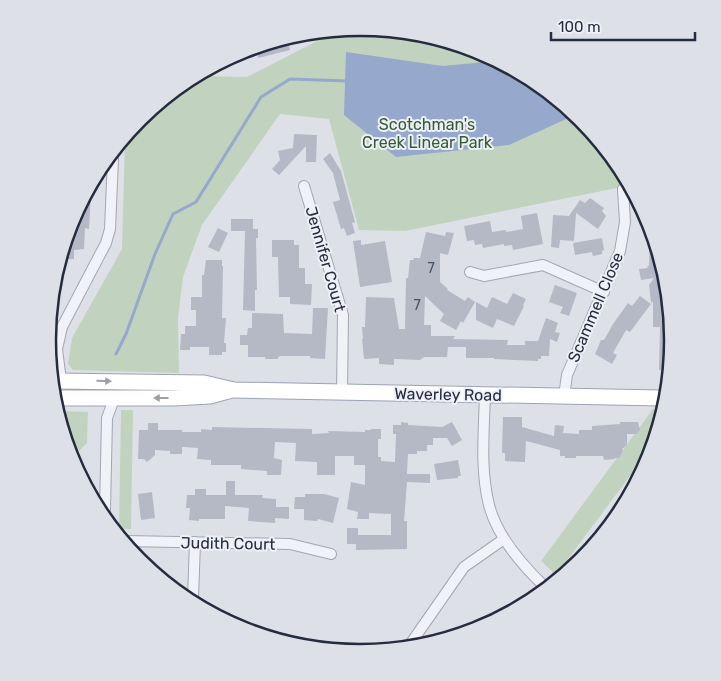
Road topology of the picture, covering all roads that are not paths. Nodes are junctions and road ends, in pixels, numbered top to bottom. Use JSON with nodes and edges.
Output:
{"nodes":[{"id":1,"x":112,"y":165,"type":"edge"},
{"id":2,"x":304,"y":186,"type":"dead end"},
{"id":3,"x":623,"y":188,"type":"dead end"},
{"id":4,"x":470,"y":272,"type":"dead end"},
{"id":5,"x":604,"y":292,"type":"junction"},
{"id":6,"x":57,"y":349,"type":"joint"},
{"id":7,"x":58,"y":365,"type":"edge"},
{"id":8,"x":59,"y":381,"type":"edge"},
{"id":9,"x":234,"y":390,"type":"junction"},
{"id":10,"x":342,"y":392,"type":"junction"},
{"id":11,"x":485,"y":394,"type":"junction"},
{"id":12,"x":564,"y":396,"type":"junction"},
{"id":13,"x":62,"y":398,"type":"edge"},
{"id":14,"x":659,"y":398,"type":"edge"},
{"id":15,"x":107,"y":399,"type":"junction"},
{"id":16,"x":105,"y":506,"type":"edge"},
{"id":17,"x":504,"y":538,"type":"junction"},
{"id":18,"x":132,"y":541,"type":"edge"},
{"id":19,"x":195,"y":542,"type":"junction"},
{"id":20,"x":331,"y":554,"type":"dead end"},
{"id":21,"x":542,"y":585,"type":"edge"},
{"id":22,"x":193,"y":594,"type":"edge"},
{"id":23,"x":413,"y":640,"type":"edge"}],
"edges":[{"from":1,"to":6,"type":"street"},
{"from":2,"to":10,"type":"street","name":"Jennifer Court"},
{"from":3,"to":5,"type":"street","name":"Scammell Close"},
{"from":4,"to":5,"type":"street"},
{"from":5,"to":12,"type":"street","name":"Scammell Close"},
{"from":6,"to":7,"type":"street"},
{"from":8,"to":9,"type":"main road","name":"Waverley Road","one_way":true},
{"from":9,"to":10,"type":"main road","name":"Waverley Road"},
{"from":9,"to":15,"type":"main road","name":"Waverley Road","one_way":true},
{"from":10,"to":11,"type":"main road","name":"Waverley Road"},
{"from":11,"to":12,"type":"main road","name":"Waverley Road"},
{"from":11,"to":17,"type":"street"},
{"from":12,"to":14,"type":"main road","name":"Waverley Road"},
{"from":13,"to":15,"type":"main road","name":"Waverley Road"},
{"from":15,"to":16,"type":"street"},
{"from":17,"to":21,"type":"street"},
{"from":17,"to":23,"type":"street"},
{"from":18,"to":19,"type":"street","name":"Judith Court"},
{"from":19,"to":20,"type":"street","name":"Judith Court"},
{"from":19,"to":22,"type":"street"}]}
